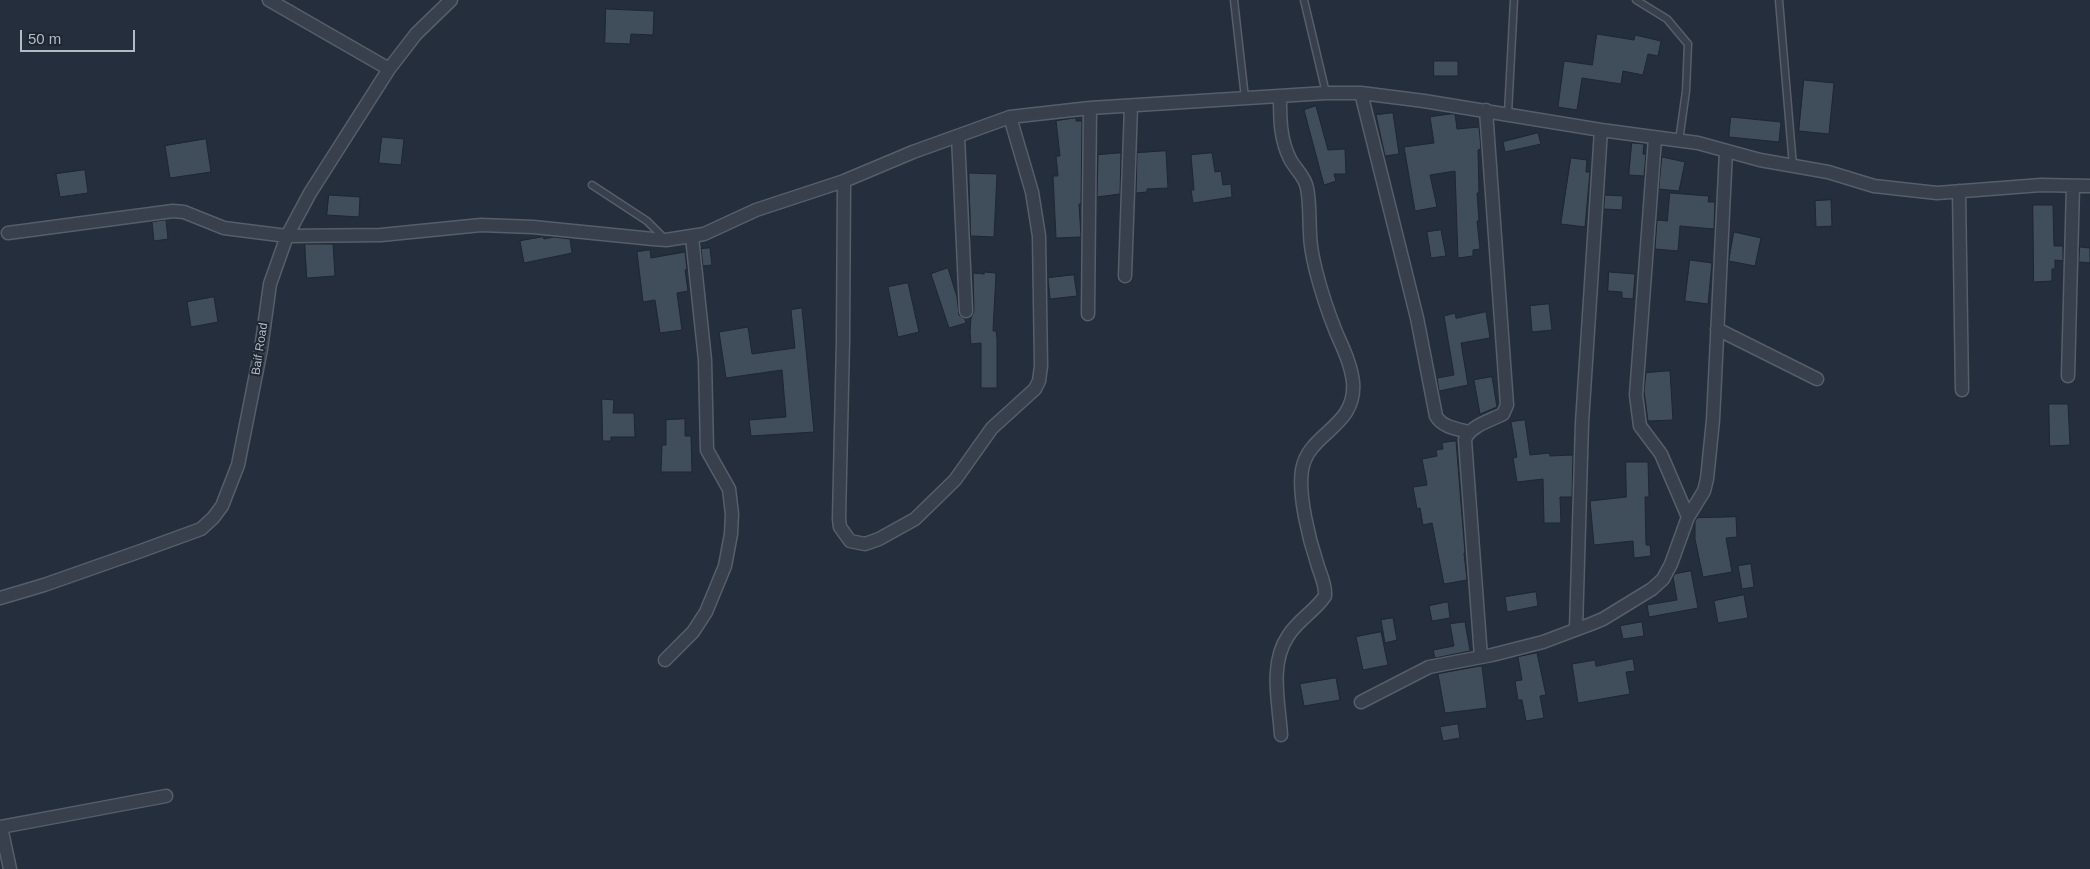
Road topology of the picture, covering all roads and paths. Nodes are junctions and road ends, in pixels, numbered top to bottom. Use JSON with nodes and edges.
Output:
{"nodes":[{"id":1,"x":269,"y":0,"type":"edge"},
{"id":2,"x":451,"y":0,"type":"edge"},
{"id":3,"x":1234,"y":0,"type":"edge"},
{"id":4,"x":1304,"y":0,"type":"edge"},
{"id":5,"x":1514,"y":0,"type":"edge"},
{"id":6,"x":1636,"y":0,"type":"edge"},
{"id":7,"x":1779,"y":0,"type":"edge"},
{"id":8,"x":389,"y":69,"type":"junction"},
{"id":9,"x":1326,"y":93,"type":"junction"},
{"id":10,"x":1361,"y":93,"type":"junction"},
{"id":11,"x":1280,"y":96,"type":"junction"},
{"id":12,"x":1246,"y":98,"type":"junction"},
{"id":13,"x":1131,"y":106,"type":"junction"},
{"id":14,"x":1090,"y":108,"type":"junction"},
{"id":15,"x":1486,"y":110,"type":"junction"},
{"id":16,"x":1508,"y":114,"type":"junction"},
{"id":17,"x":1010,"y":117,"type":"junction"},
{"id":18,"x":1601,"y":130,"type":"junction"},
{"id":19,"x":958,"y":136,"type":"junction"},
{"id":20,"x":1655,"y":138,"type":"junction"},
{"id":21,"x":1679,"y":141,"type":"junction"},
{"id":22,"x":1726,"y":151,"type":"junction"},
{"id":23,"x":1793,"y":166,"type":"junction"},
{"id":24,"x":844,"y":181,"type":"junction"},
{"id":25,"x":592,"y":185,"type":"dead end"},
{"id":26,"x":2073,"y":186,"type":"junction"},
{"id":27,"x":2090,"y":186,"type":"edge"},
{"id":28,"x":1959,"y":191,"type":"junction"},
{"id":29,"x":8,"y":233,"type":"dead end"},
{"id":30,"x":287,"y":236,"type":"junction"},
{"id":31,"x":692,"y":237,"type":"junction"},
{"id":32,"x":666,"y":240,"type":"junction"},
{"id":33,"x":1125,"y":276,"type":"dead end"},
{"id":34,"x":966,"y":311,"type":"dead end"},
{"id":35,"x":1088,"y":314,"type":"dead end"},
{"id":36,"x":1717,"y":329,"type":"junction"},
{"id":37,"x":2068,"y":376,"type":"dead end"},
{"id":38,"x":1817,"y":379,"type":"dead end"},
{"id":39,"x":1962,"y":390,"type":"dead end"},
{"id":40,"x":1469,"y":432,"type":"junction"},
{"id":41,"x":1688,"y":517,"type":"junction"},
{"id":42,"x":0,"y":598,"type":"edge"},
{"id":43,"x":1576,"y":629,"type":"junction"},
{"id":44,"x":1482,"y":657,"type":"junction"},
{"id":45,"x":665,"y":660,"type":"dead end"},
{"id":46,"x":1360,"y":702,"type":"dead end"},
{"id":47,"x":1281,"y":735,"type":"dead end"},
{"id":48,"x":166,"y":796,"type":"dead end"},
{"id":49,"x":0,"y":825,"type":"edge"},
{"id":50,"x":10,"y":869,"type":"edge"}],
"edges":[{"from":1,"to":8,"type":"street"},
{"from":2,"to":8,"type":"street","name":"Baif Road"},
{"from":3,"to":12,"type":"lane"},
{"from":4,"to":9,"type":"lane"},
{"from":5,"to":16,"type":"lane"},
{"from":6,"to":21,"type":"lane"},
{"from":7,"to":23,"type":"lane"},
{"from":8,"to":30,"type":"street","name":"Baif Road"},
{"from":9,"to":10,"type":"street"},
{"from":9,"to":11,"type":"street"},
{"from":10,"to":15,"type":"street"},
{"from":10,"to":40,"type":"street"},
{"from":11,"to":12,"type":"street"},
{"from":11,"to":47,"type":"street"},
{"from":12,"to":13,"type":"street"},
{"from":13,"to":14,"type":"street"},
{"from":13,"to":33,"type":"street"},
{"from":14,"to":17,"type":"street"},
{"from":14,"to":35,"type":"street"},
{"from":15,"to":16,"type":"street"},
{"from":15,"to":40,"type":"street"},
{"from":16,"to":18,"type":"street"},
{"from":17,"to":19,"type":"street"},
{"from":17,"to":24,"type":"street"},
{"from":18,"to":20,"type":"street"},
{"from":18,"to":43,"type":"street"},
{"from":19,"to":24,"type":"street"},
{"from":19,"to":34,"type":"street"},
{"from":20,"to":21,"type":"street"},
{"from":20,"to":41,"type":"street"},
{"from":21,"to":22,"type":"street"},
{"from":22,"to":23,"type":"street"},
{"from":22,"to":36,"type":"street"},
{"from":23,"to":28,"type":"street"},
{"from":24,"to":31,"type":"street"},
{"from":25,"to":32,"type":"lane"},
{"from":26,"to":27,"type":"street"},
{"from":26,"to":28,"type":"street"},
{"from":26,"to":37,"type":"street"},
{"from":28,"to":39,"type":"street"},
{"from":29,"to":30,"type":"street"},
{"from":30,"to":32,"type":"street"},
{"from":30,"to":42,"type":"street","name":"Baif Road"},
{"from":31,"to":32,"type":"street"},
{"from":31,"to":45,"type":"street"},
{"from":36,"to":38,"type":"street"},
{"from":36,"to":41,"type":"street"},
{"from":40,"to":44,"type":"street"},
{"from":41,"to":43,"type":"street"},
{"from":43,"to":44,"type":"street"},
{"from":44,"to":46,"type":"street"},
{"from":48,"to":49,"type":"street"},
{"from":49,"to":50,"type":"street"}]}
